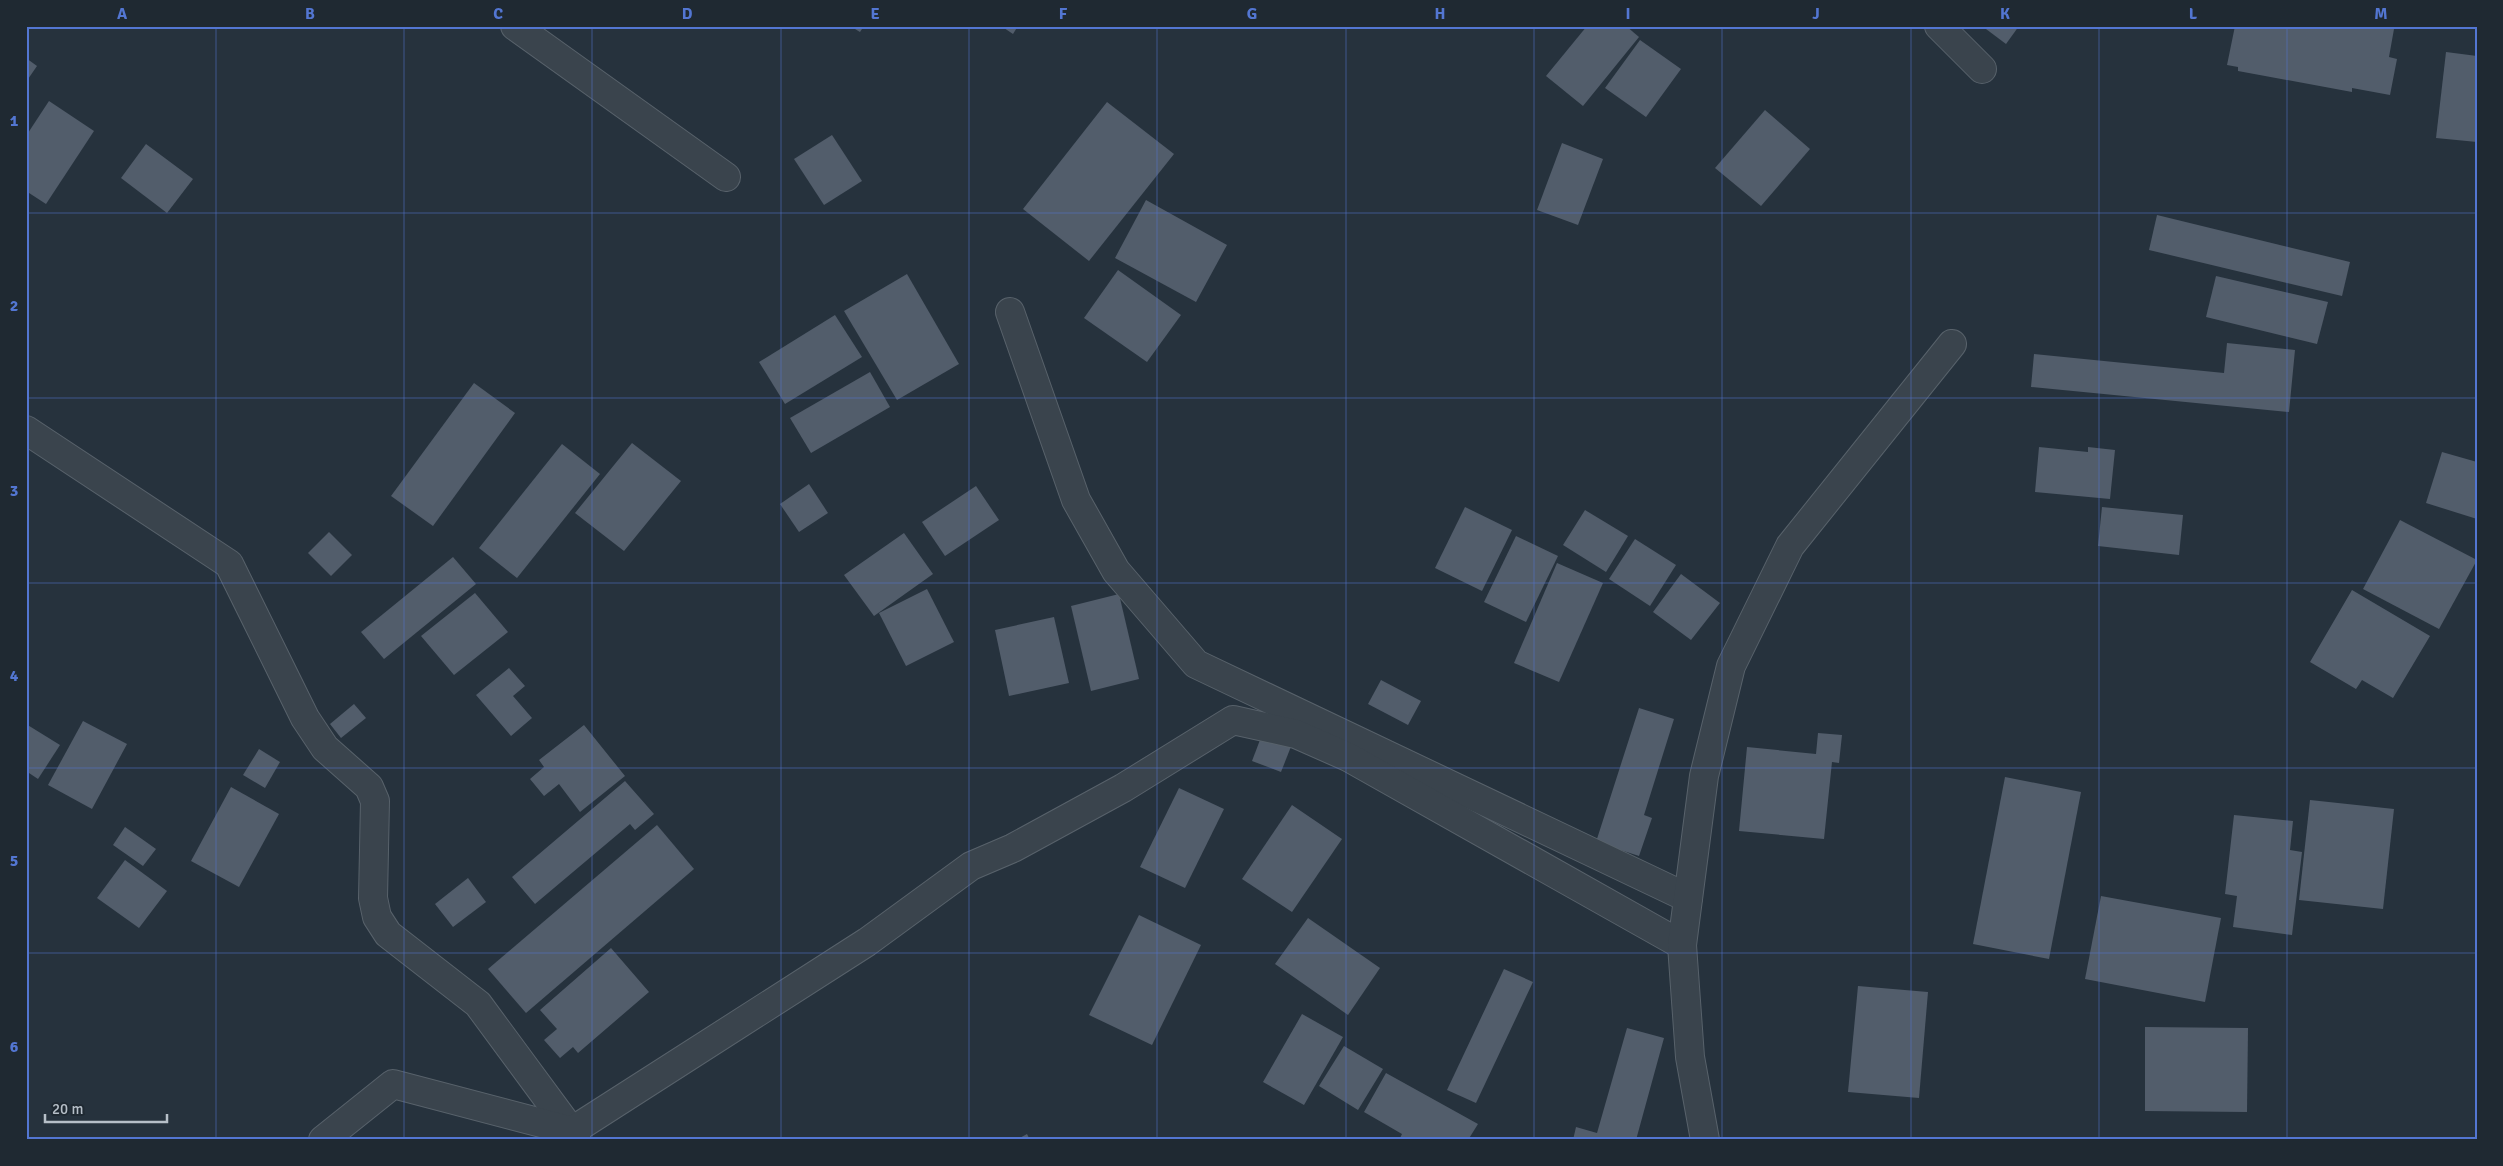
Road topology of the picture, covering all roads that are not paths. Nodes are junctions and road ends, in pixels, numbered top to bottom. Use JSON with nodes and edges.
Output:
{"nodes":[{"id":1,"x":515,"y":26,"type":"edge"},
{"id":2,"x":1939,"y":26,"type":"edge"},
{"id":3,"x":1982,"y":69,"type":"dead end"},
{"id":4,"x":726,"y":177,"type":"dead end"},
{"id":5,"x":1010,"y":312,"type":"dead end"},
{"id":6,"x":1952,"y":344,"type":"dead end"},
{"id":7,"x":26,"y":430,"type":"edge"},
{"id":8,"x":1688,"y":898,"type":"junction"},
{"id":9,"x":1682,"y":945,"type":"junction"},
{"id":10,"x":575,"y":1135,"type":"edge"},
{"id":11,"x":323,"y":1140,"type":"edge"},
{"id":12,"x":1705,"y":1140,"type":"edge"}],
"edges":[{"from":1,"to":4,"type":"street"},
{"from":2,"to":3,"type":"street"},
{"from":5,"to":8,"type":"street"},
{"from":6,"to":8,"type":"street"},
{"from":7,"to":10,"type":"street"},
{"from":8,"to":9,"type":"street"},
{"from":9,"to":10,"type":"street"},
{"from":9,"to":12,"type":"street"},
{"from":10,"to":11,"type":"street"}]}
